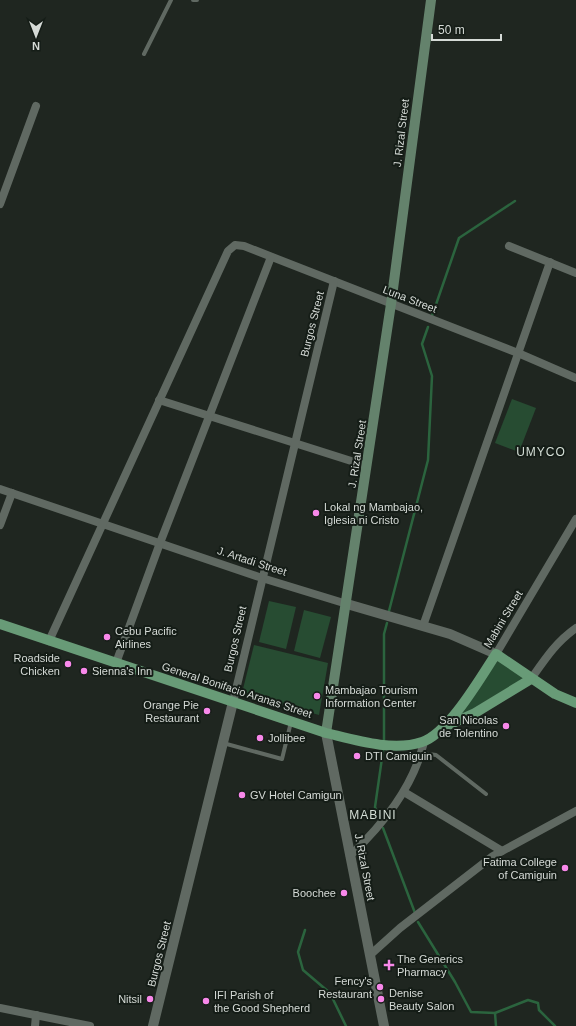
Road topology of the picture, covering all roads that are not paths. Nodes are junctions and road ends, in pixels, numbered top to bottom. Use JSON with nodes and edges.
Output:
{"nodes":[{"id":1,"x":171,"y":0,"type":"edge"},
{"id":2,"x":193,"y":0,"type":"edge"},
{"id":3,"x":197,"y":0,"type":"edge"},
{"id":4,"x":431,"y":0,"type":"edge"},
{"id":5,"x":144,"y":54,"type":"dead end"},
{"id":6,"x":36,"y":106,"type":"dead end"},
{"id":7,"x":0,"y":204,"type":"edge"},
{"id":8,"x":509,"y":246,"type":"dead end"},
{"id":9,"x":271,"y":257,"type":"junction"},
{"id":10,"x":550,"y":262,"type":"junction"},
{"id":11,"x":576,"y":273,"type":"edge"},
{"id":12,"x":334,"y":281,"type":"junction"},
{"id":13,"x":391,"y":304,"type":"junction"},
{"id":14,"x":518,"y":353,"type":"junction"},
{"id":15,"x":576,"y":378,"type":"edge"},
{"id":16,"x":159,"y":400,"type":"junction"},
{"id":17,"x":210,"y":416,"type":"junction"},
{"id":18,"x":295,"y":443,"type":"junction"},
{"id":19,"x":367,"y":466,"type":"junction"},
{"id":20,"x":0,"y":489,"type":"edge"},
{"id":21,"x":12,"y":493,"type":"junction"},
{"id":22,"x":576,"y":520,"type":"edge"},
{"id":23,"x":102,"y":524,"type":"junction"},
{"id":24,"x":0,"y":525,"type":"edge"},
{"id":25,"x":160,"y":543,"type":"junction"},
{"id":26,"x":262,"y":578,"type":"junction"},
{"id":27,"x":347,"y":604,"type":"junction"},
{"id":28,"x":0,"y":624,"type":"edge"},
{"id":29,"x":423,"y":626,"type":"junction"},
{"id":30,"x":576,"y":628,"type":"edge"},
{"id":31,"x":49,"y":641,"type":"junction"},
{"id":32,"x":496,"y":654,"type":"junction"},
{"id":33,"x":116,"y":663,"type":"junction"},
{"id":34,"x":531,"y":679,"type":"junction"},
{"id":35,"x":233,"y":702,"type":"junction"},
{"id":36,"x":576,"y":703,"type":"edge"},
{"id":37,"x":292,"y":721,"type":"junction"},
{"id":38,"x":443,"y":727,"type":"junction"},
{"id":39,"x":326,"y":732,"type":"junction"},
{"id":40,"x":223,"y":742,"type":"junction"},
{"id":41,"x":424,"y":742,"type":"junction"},
{"id":42,"x":421,"y":753,"type":"junction"},
{"id":43,"x":404,"y":792,"type":"junction"},
{"id":44,"x":486,"y":794,"type":"dead end"},
{"id":45,"x":576,"y":811,"type":"edge"},
{"id":46,"x":502,"y":851,"type":"junction"},
{"id":47,"x":350,"y":856,"type":"junction"},
{"id":48,"x":370,"y":955,"type":"junction"},
{"id":49,"x":0,"y":1008,"type":"edge"},
{"id":50,"x":36,"y":1015,"type":"junction"},
{"id":51,"x":35,"y":1026,"type":"edge"},
{"id":52,"x":90,"y":1026,"type":"edge"},
{"id":53,"x":153,"y":1026,"type":"edge"},
{"id":54,"x":384,"y":1026,"type":"edge"}],
"edges":[{"from":1,"to":5,"type":"lane"},
{"from":2,"to":3,"type":"lane"},
{"from":4,"to":13,"type":"main road","name":"J. Rizal Street"},
{"from":6,"to":7,"type":"street"},
{"from":8,"to":10,"type":"street"},
{"from":9,"to":12,"type":"street","name":"Luna Street"},
{"from":9,"to":16,"type":"street","name":"Luna Street"},
{"from":9,"to":17,"type":"street"},
{"from":10,"to":11,"type":"street"},
{"from":10,"to":14,"type":"street"},
{"from":12,"to":13,"type":"street","name":"Luna Street"},
{"from":12,"to":18,"type":"street","name":"Burgos Street"},
{"from":13,"to":14,"type":"street","name":"Luna Street"},
{"from":13,"to":19,"type":"main road","name":"J. Rizal Street"},
{"from":14,"to":15,"type":"street","name":"Luna Street"},
{"from":14,"to":29,"type":"street"},
{"from":16,"to":17,"type":"street"},
{"from":16,"to":23,"type":"street"},
{"from":17,"to":18,"type":"street"},
{"from":17,"to":25,"type":"street"},
{"from":18,"to":19,"type":"street"},
{"from":18,"to":26,"type":"street","name":"Burgos Street"},
{"from":19,"to":27,"type":"main road","name":"J. Rizal Street"},
{"from":20,"to":21,"type":"street","name":"J. Artadi Street"},
{"from":21,"to":23,"type":"street","name":"J. Artadi Street"},
{"from":21,"to":24,"type":"street"},
{"from":22,"to":32,"type":"street","name":"Mabini Street"},
{"from":23,"to":25,"type":"street","name":"J. Artadi Street"},
{"from":23,"to":31,"type":"street"},
{"from":25,"to":26,"type":"street","name":"J. Artadi Street"},
{"from":25,"to":33,"type":"street"},
{"from":26,"to":27,"type":"street","name":"J. Artadi Street"},
{"from":26,"to":35,"type":"street","name":"Burgos Street"},
{"from":27,"to":29,"type":"street","name":"J. Artadi Street"},
{"from":27,"to":39,"type":"main road","name":"J. Rizal Street"},
{"from":28,"to":31,"type":"main road","name":"General Bonifacio Aranas Street"},
{"from":29,"to":32,"type":"street","name":"J. Artadi Street"},
{"from":30,"to":34,"type":"street"},
{"from":31,"to":33,"type":"main road","name":"General Bonifacio Aranas Street"},
{"from":32,"to":34,"type":"main road"},
{"from":32,"to":38,"type":"main road","name":"Mabini Street"},
{"from":33,"to":35,"type":"main road","name":"General Bonifacio Aranas Street"},
{"from":34,"to":36,"type":"main road"},
{"from":34,"to":38,"type":"main road","name":"Mabini Street"},
{"from":35,"to":37,"type":"main road","name":"General Bonifacio Aranas Street"},
{"from":35,"to":40,"type":"street","name":"Burgos Street"},
{"from":37,"to":39,"type":"main road","name":"General Bonifacio Aranas Street"},
{"from":37,"to":40,"type":"lane"},
{"from":38,"to":41,"type":"main road","name":"Mabini Street"},
{"from":39,"to":41,"type":"main road","name":"General Bonifacio Aranas Street"},
{"from":39,"to":47,"type":"street","name":"J. Rizal Street"},
{"from":40,"to":53,"type":"street","name":"Burgos Street"},
{"from":41,"to":42,"type":"street"},
{"from":42,"to":43,"type":"street"},
{"from":42,"to":44,"type":"lane"},
{"from":43,"to":46,"type":"street"},
{"from":43,"to":47,"type":"street"},
{"from":45,"to":46,"type":"street"},
{"from":46,"to":48,"type":"street"},
{"from":47,"to":48,"type":"street","name":"J. Rizal Street"},
{"from":48,"to":54,"type":"street","name":"J. Rizal Street"},
{"from":49,"to":50,"type":"street"},
{"from":50,"to":51,"type":"street"},
{"from":50,"to":52,"type":"street"}]}
